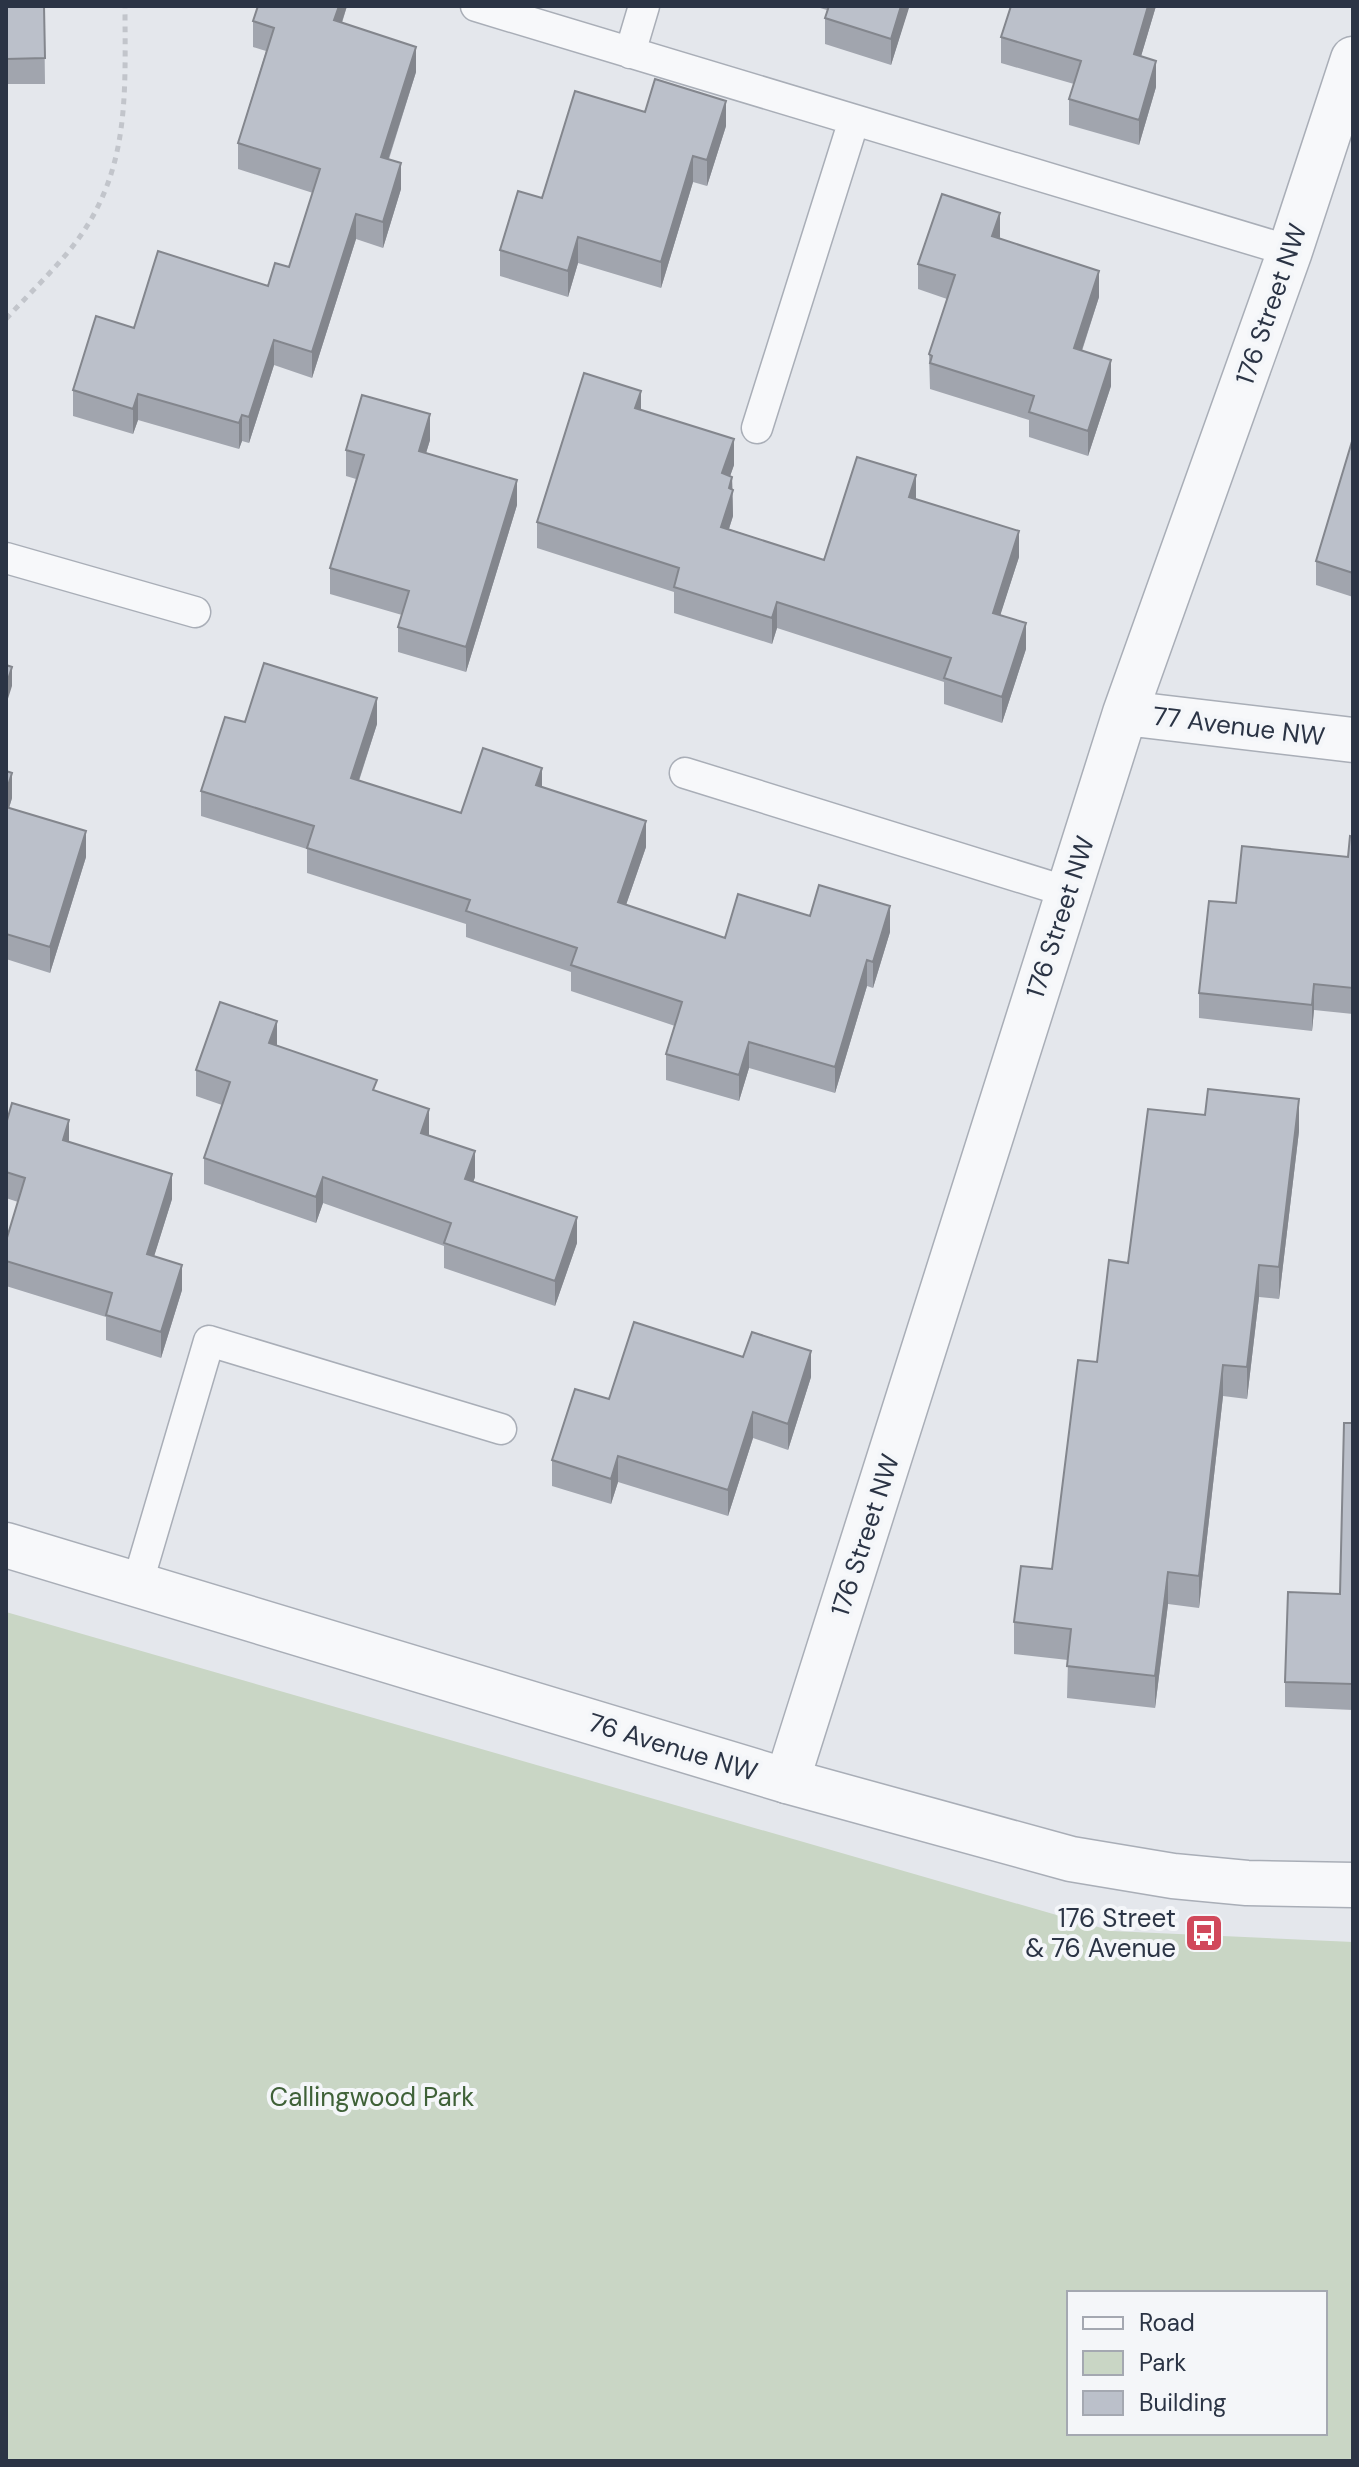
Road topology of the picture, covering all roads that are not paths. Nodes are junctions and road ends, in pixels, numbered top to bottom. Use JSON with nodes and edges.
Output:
{"nodes":[{"id":1,"x":476,"y":6,"type":"edge"},
{"id":2,"x":644,"y":6,"type":"edge"},
{"id":3,"x":630,"y":53,"type":"junction"},
{"id":4,"x":1353,"y":59,"type":"edge"},
{"id":5,"x":854,"y":120,"type":"junction"},
{"id":6,"x":1290,"y":251,"type":"junction"},
{"id":7,"x":757,"y":428,"type":"dead end"},
{"id":8,"x":6,"y":558,"type":"edge"},
{"id":9,"x":195,"y":612,"type":"dead end"},
{"id":10,"x":1125,"y":713,"type":"junction"},
{"id":11,"x":1353,"y":740,"type":"edge"},
{"id":12,"x":685,"y":773,"type":"dead end"},
{"id":13,"x":1068,"y":892,"type":"junction"},
{"id":14,"x":501,"y":1429,"type":"dead end"},
{"id":15,"x":6,"y":1545,"type":"edge"},
{"id":16,"x":137,"y":1585,"type":"junction"},
{"id":17,"x":787,"y":1781,"type":"junction"},
{"id":18,"x":1353,"y":1885,"type":"edge"}],
"edges":[{"from":1,"to":3,"type":"lane"},
{"from":2,"to":3,"type":"lane"},
{"from":3,"to":5,"type":"lane"},
{"from":4,"to":6,"type":"street","name":"176 Street NW"},
{"from":5,"to":6,"type":"lane"},
{"from":5,"to":7,"type":"lane"},
{"from":6,"to":10,"type":"street","name":"176 Street NW"},
{"from":8,"to":9,"type":"lane"},
{"from":10,"to":11,"type":"street","name":"77 Avenue NW"},
{"from":10,"to":13,"type":"street","name":"176 Street NW"},
{"from":12,"to":13,"type":"lane"},
{"from":13,"to":17,"type":"street","name":"176 Street NW"},
{"from":14,"to":16,"type":"lane"},
{"from":15,"to":16,"type":"street","name":"76 Avenue NW"},
{"from":16,"to":17,"type":"street","name":"76 Avenue NW"},
{"from":17,"to":18,"type":"street","name":"76 Avenue NW"}]}
